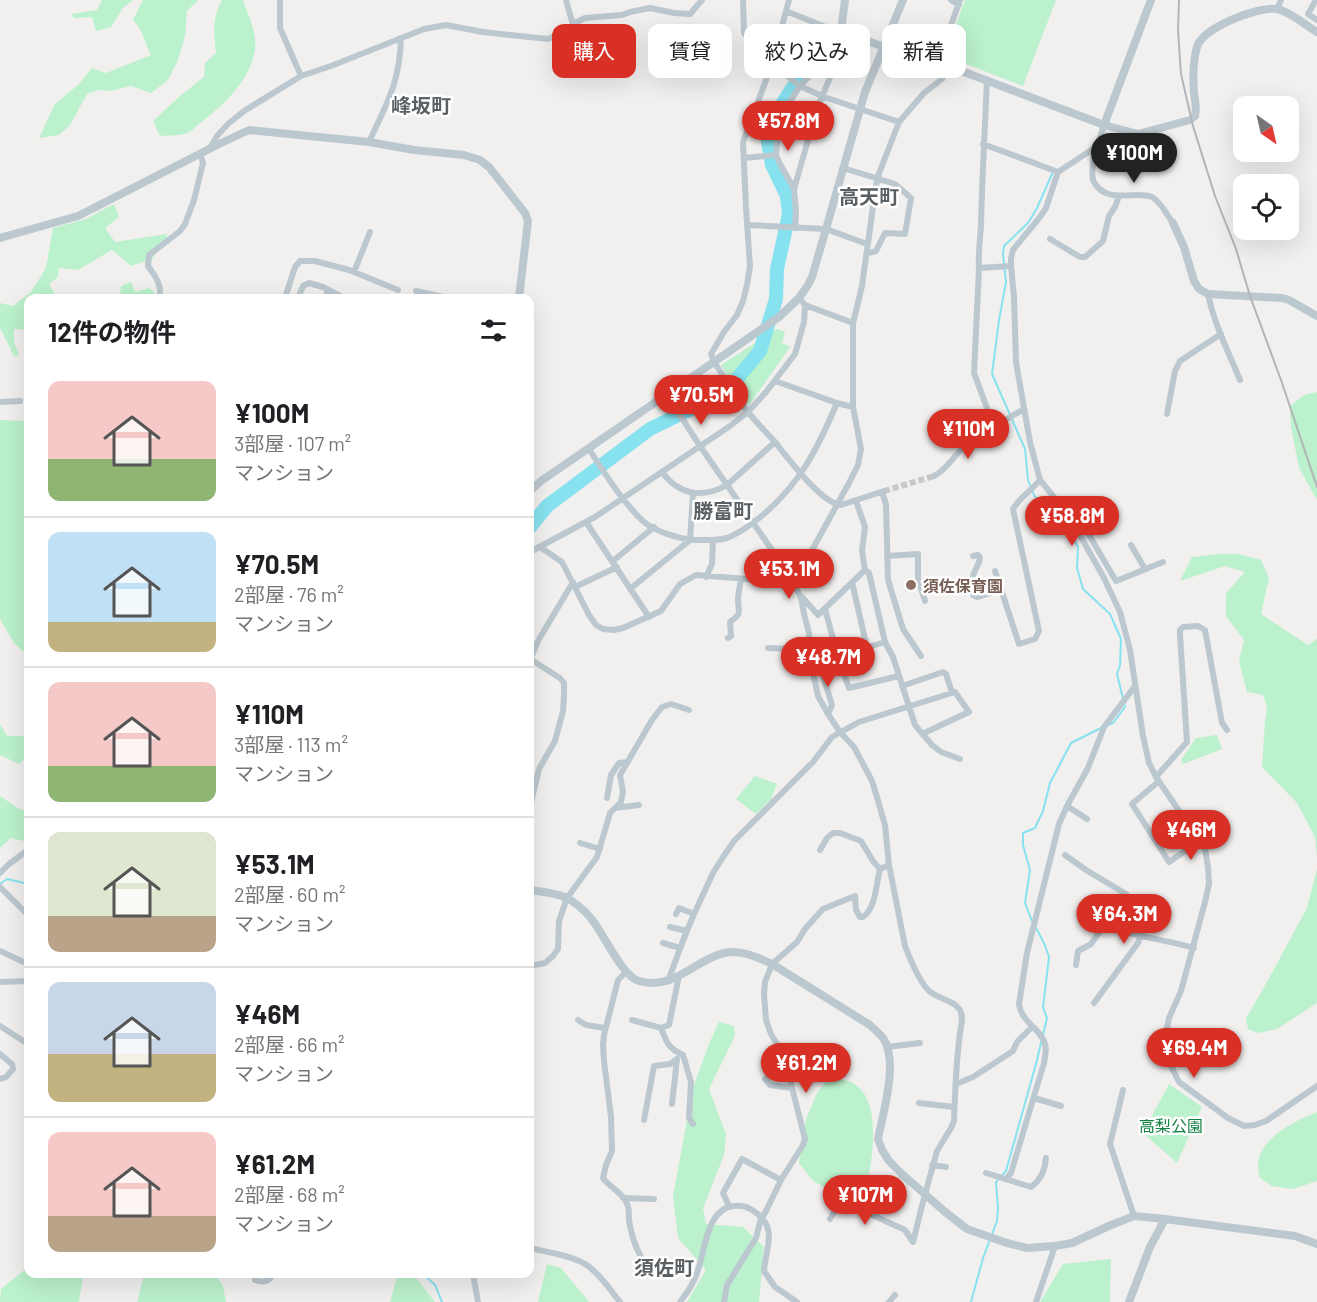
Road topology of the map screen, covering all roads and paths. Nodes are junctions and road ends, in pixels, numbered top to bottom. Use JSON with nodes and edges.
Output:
{"nodes":[{"id":1,"x":280,"y":0,"type":"edge"},
{"id":2,"x":567,"y":0,"type":"edge"},
{"id":3,"x":650,"y":0,"type":"edge"},
{"id":4,"x":702,"y":0,"type":"edge"},
{"id":5,"x":743,"y":0,"type":"edge"},
{"id":6,"x":789,"y":0,"type":"edge"},
{"id":7,"x":845,"y":0,"type":"edge"},
{"id":8,"x":903,"y":0,"type":"edge"},
{"id":9,"x":951,"y":0,"type":"edge"},
{"id":10,"x":1151,"y":0,"type":"edge"},
{"id":11,"x":1281,"y":0,"type":"edge"},
{"id":12,"x":1316,"y":0,"type":"edge"},
{"id":13,"x":960,"y":2,"type":"edge"},
{"id":14,"x":650,"y":8,"type":"junction"},
{"id":15,"x":1277,"y":9,"type":"junction"},
{"id":16,"x":786,"y":11,"type":"junction"},
{"id":17,"x":1317,"y":20,"type":"edge"},
{"id":18,"x":573,"y":24,"type":"edge"},
{"id":19,"x":575,"y":24,"type":"edge"},
{"id":20,"x":783,"y":24,"type":"edge"},
{"id":21,"x":818,"y":24,"type":"edge"},
{"id":22,"x":842,"y":24,"type":"edge"},
{"id":23,"x":893,"y":24,"type":"edge"},
{"id":24,"x":952,"y":24,"type":"edge"},
{"id":25,"x":1317,"y":32,"type":"edge"},
{"id":26,"x":744,"y":33,"type":"edge"},
{"id":27,"x":552,"y":37,"type":"edge"},
{"id":28,"x":401,"y":38,"type":"junction"},
{"id":29,"x":882,"y":52,"type":"edge"},
{"id":30,"x":966,"y":73,"type":"edge"},
{"id":31,"x":301,"y":76,"type":"junction"},
{"id":32,"x":767,"y":78,"type":"edge"},
{"id":33,"x":789,"y":78,"type":"edge"},
{"id":34,"x":808,"y":78,"type":"edge"},
{"id":35,"x":830,"y":78,"type":"edge"},
{"id":36,"x":943,"y":78,"type":"edge"},
{"id":37,"x":987,"y":80,"type":"junction"},
{"id":38,"x":800,"y":86,"type":"junction"},
{"id":39,"x":822,"y":96,"type":"junction"},
{"id":40,"x":860,"y":109,"type":"junction"},
{"id":41,"x":899,"y":122,"type":"junction"},
{"id":42,"x":1104,"y":125,"type":"junction"},
{"id":43,"x":369,"y":142,"type":"junction"},
{"id":44,"x":983,"y":144,"type":"junction"},
{"id":45,"x":210,"y":148,"type":"junction"},
{"id":46,"x":1093,"y":149,"type":"junction"},
{"id":47,"x":200,"y":153,"type":"junction"},
{"id":48,"x":776,"y":155,"type":"junction"},
{"id":49,"x":744,"y":158,"type":"junction"},
{"id":50,"x":843,"y":168,"type":"junction"},
{"id":51,"x":1058,"y":172,"type":"junction"},
{"id":52,"x":878,"y":179,"type":"junction"},
{"id":53,"x":794,"y":189,"type":"junction"},
{"id":54,"x":1119,"y":196,"type":"junction"},
{"id":55,"x":1173,"y":223,"type":"joint"},
{"id":56,"x":747,"y":225,"type":"junction"},
{"id":57,"x":795,"y":228,"type":"junction"},
{"id":58,"x":826,"y":230,"type":"junction"},
{"id":59,"x":360,"y":235,"type":"dead end"},
{"id":60,"x":0,"y":238,"type":"edge"},
{"id":61,"x":1050,"y":238,"type":"dead end"},
{"id":62,"x":867,"y":244,"type":"junction"},
{"id":63,"x":866,"y":254,"type":"junction"},
{"id":64,"x":1011,"y":267,"type":"junction"},
{"id":65,"x":979,"y":268,"type":"junction"},
{"id":66,"x":354,"y":272,"type":"junction"},
{"id":67,"x":328,"y":290,"type":"junction"},
{"id":68,"x":398,"y":290,"type":"dead end"},
{"id":69,"x":416,"y":291,"type":"dead end"},
{"id":70,"x":160,"y":294,"type":"edge"},
{"id":71,"x":286,"y":294,"type":"edge"},
{"id":72,"x":300,"y":294,"type":"edge"},
{"id":73,"x":326,"y":294,"type":"edge"},
{"id":74,"x":336,"y":294,"type":"edge"},
{"id":75,"x":430,"y":294,"type":"edge"},
{"id":76,"x":519,"y":294,"type":"edge"},
{"id":77,"x":1208,"y":294,"type":"junction"},
{"id":78,"x":799,"y":298,"type":"junction"},
{"id":79,"x":805,"y":305,"type":"junction"},
{"id":80,"x":1317,"y":316,"type":"edge"},
{"id":81,"x":853,"y":323,"type":"junction"},
{"id":82,"x":1221,"y":334,"type":"junction"},
{"id":83,"x":714,"y":362,"type":"junction"},
{"id":84,"x":775,"y":381,"type":"junction"},
{"id":85,"x":1240,"y":381,"type":"dead end"},
{"id":86,"x":667,"y":395,"type":"junction"},
{"id":87,"x":20,"y":401,"type":"dead end"},
{"id":88,"x":0,"y":402,"type":"edge"},
{"id":89,"x":837,"y":403,"type":"junction"},
{"id":90,"x":853,"y":407,"type":"junction"},
{"id":91,"x":1024,"y":409,"type":"junction"},
{"id":92,"x":748,"y":412,"type":"junction"},
{"id":93,"x":1167,"y":414,"type":"dead end"},
{"id":94,"x":994,"y":427,"type":"junction"},
{"id":95,"x":775,"y":442,"type":"junction"},
{"id":96,"x":700,"y":446,"type":"junction"},
{"id":97,"x":589,"y":449,"type":"junction"},
{"id":98,"x":662,"y":472,"type":"junction"},
{"id":99,"x":801,"y":474,"type":"junction"},
{"id":100,"x":934,"y":476,"type":"tunnel mouth"},
{"id":101,"x":1040,"y":480,"type":"junction"},
{"id":102,"x":727,"y":485,"type":"junction"},
{"id":103,"x":534,"y":487,"type":"edge"},
{"id":104,"x":693,"y":493,"type":"junction"},
{"id":105,"x":624,"y":498,"type":"junction"},
{"id":106,"x":856,"y":501,"type":"junction"},
{"id":107,"x":837,"y":505,"type":"junction"},
{"id":108,"x":1104,"y":507,"type":"dead end"},
{"id":109,"x":586,"y":522,"type":"junction"},
{"id":110,"x":753,"y":523,"type":"junction"},
{"id":111,"x":654,"y":527,"type":"junction"},
{"id":112,"x":1075,"y":528,"type":"junction"},
{"id":113,"x":1090,"y":537,"type":"junction"},
{"id":114,"x":690,"y":540,"type":"junction"},
{"id":115,"x":713,"y":540,"type":"junction"},
{"id":116,"x":1131,"y":545,"type":"dead end"},
{"id":117,"x":540,"y":546,"type":"junction"},
{"id":118,"x":534,"y":550,"type":"edge"},
{"id":119,"x":887,"y":556,"type":"junction"},
{"id":120,"x":974,"y":556,"type":"dead end"},
{"id":121,"x":1163,"y":562,"type":"dead end"},
{"id":122,"x":615,"y":564,"type":"junction"},
{"id":123,"x":1145,"y":569,"type":"junction"},
{"id":124,"x":865,"y":570,"type":"junction"},
{"id":125,"x":995,"y":571,"type":"dead end"},
{"id":126,"x":706,"y":577,"type":"junction"},
{"id":127,"x":741,"y":579,"type":"junction"},
{"id":128,"x":792,"y":579,"type":"junction"},
{"id":129,"x":852,"y":582,"type":"junction"},
{"id":130,"x":574,"y":585,"type":"junction"},
{"id":131,"x":630,"y":589,"type":"junction"},
{"id":132,"x":1001,"y":590,"type":"junction"},
{"id":133,"x":800,"y":594,"type":"junction"},
{"id":134,"x":925,"y":601,"type":"dead end"},
{"id":135,"x":825,"y":609,"type":"junction"},
{"id":136,"x":649,"y":617,"type":"junction"},
{"id":137,"x":728,"y":638,"type":"dead end"},
{"id":138,"x":885,"y":642,"type":"junction"},
{"id":139,"x":867,"y":648,"type":"junction"},
{"id":140,"x":534,"y":650,"type":"edge"},
{"id":141,"x":811,"y":650,"type":"junction"},
{"id":142,"x":921,"y":656,"type":"dead end"},
{"id":143,"x":775,"y":657,"type":"dead end"},
{"id":144,"x":838,"y":657,"type":"junction"},
{"id":145,"x":534,"y":662,"type":"edge"},
{"id":146,"x":899,"y":676,"type":"junction"},
{"id":147,"x":902,"y":686,"type":"junction"},
{"id":148,"x":1135,"y":686,"type":"junction"},
{"id":149,"x":952,"y":693,"type":"junction"},
{"id":150,"x":909,"y":706,"type":"junction"},
{"id":151,"x":689,"y":710,"type":"dead end"},
{"id":152,"x":828,"y":714,"type":"junction"},
{"id":153,"x":1227,"y":730,"type":"dead end"},
{"id":154,"x":840,"y":732,"type":"junction"},
{"id":155,"x":922,"y":734,"type":"junction"},
{"id":156,"x":960,"y":759,"type":"dead end"},
{"id":157,"x":628,"y":762,"type":"junction"},
{"id":158,"x":1157,"y":779,"type":"junction"},
{"id":159,"x":534,"y":790,"type":"edge"},
{"id":160,"x":607,"y":798,"type":"dead end"},
{"id":161,"x":639,"y":805,"type":"dead end"},
{"id":162,"x":1067,"y":806,"type":"junction"},
{"id":163,"x":615,"y":808,"type":"junction"},
{"id":164,"x":1087,"y":819,"type":"dead end"},
{"id":165,"x":1200,"y":841,"type":"junction"},
{"id":166,"x":580,"y":843,"type":"dead end"},
{"id":167,"x":600,"y":849,"type":"junction"},
{"id":168,"x":820,"y":850,"type":"dead end"},
{"id":169,"x":24,"y":853,"type":"edge"},
{"id":170,"x":1065,"y":855,"type":"dead end"},
{"id":171,"x":889,"y":865,"type":"junction"},
{"id":172,"x":880,"y":869,"type":"junction"},
{"id":173,"x":0,"y":873,"type":"edge"},
{"id":174,"x":0,"y":887,"type":"edge"},
{"id":175,"x":534,"y":891,"type":"edge"},
{"id":176,"x":567,"y":898,"type":"junction"},
{"id":177,"x":24,"y":911,"type":"edge"},
{"id":178,"x":676,"y":914,"type":"dead end"},
{"id":179,"x":694,"y":914,"type":"junction"},
{"id":180,"x":1105,"y":925,"type":"junction"},
{"id":181,"x":670,"y":927,"type":"dead end"},
{"id":182,"x":687,"y":931,"type":"junction"},
{"id":183,"x":1140,"y":937,"type":"junction"},
{"id":184,"x":663,"y":943,"type":"dead end"},
{"id":185,"x":680,"y":948,"type":"junction"},
{"id":186,"x":1194,"y":948,"type":"junction"},
{"id":187,"x":0,"y":951,"type":"edge"},
{"id":188,"x":24,"y":962,"type":"edge"},
{"id":189,"x":772,"y":964,"type":"junction"},
{"id":190,"x":534,"y":965,"type":"edge"},
{"id":191,"x":1076,"y":965,"type":"dead end"},
{"id":192,"x":626,"y":972,"type":"junction"},
{"id":193,"x":679,"y":976,"type":"junction"},
{"id":194,"x":24,"y":981,"type":"edge"},
{"id":195,"x":668,"y":981,"type":"junction"},
{"id":196,"x":0,"y":982,"type":"edge"},
{"id":197,"x":1094,"y":1003,"type":"dead end"},
{"id":198,"x":578,"y":1020,"type":"dead end"},
{"id":199,"x":632,"y":1020,"type":"dead end"},
{"id":200,"x":0,"y":1026,"type":"edge"},
{"id":201,"x":1032,"y":1027,"type":"junction"},
{"id":202,"x":605,"y":1028,"type":"junction"},
{"id":203,"x":661,"y":1028,"type":"junction"},
{"id":204,"x":24,"y":1041,"type":"edge"},
{"id":205,"x":920,"y":1043,"type":"dead end"},
{"id":206,"x":887,"y":1047,"type":"junction"},
{"id":207,"x":0,"y":1054,"type":"edge"},
{"id":208,"x":678,"y":1056,"type":"junction"},
{"id":209,"x":0,"y":1079,"type":"edge"},
{"id":210,"x":765,"y":1079,"type":"dead end"},
{"id":211,"x":956,"y":1084,"type":"junction"},
{"id":212,"x":1317,"y":1086,"type":"edge"},
{"id":213,"x":792,"y":1088,"type":"junction"},
{"id":214,"x":1123,"y":1090,"type":"dead end"},
{"id":215,"x":1034,"y":1098,"type":"junction"},
{"id":216,"x":919,"y":1103,"type":"dead end"},
{"id":217,"x":672,"y":1104,"type":"dead end"},
{"id":218,"x":1061,"y":1106,"type":"dead end"},
{"id":219,"x":954,"y":1107,"type":"junction"},
{"id":220,"x":644,"y":1120,"type":"dead end"},
{"id":221,"x":693,"y":1124,"type":"dead end"},
{"id":222,"x":1046,"y":1158,"type":"dead end"},
{"id":223,"x":932,"y":1165,"type":"junction"},
{"id":224,"x":946,"y":1167,"type":"dead end"},
{"id":225,"x":986,"y":1173,"type":"dead end"},
{"id":226,"x":1006,"y":1179,"type":"junction"},
{"id":227,"x":781,"y":1180,"type":"junction"},
{"id":228,"x":925,"y":1194,"type":"junction"},
{"id":229,"x":623,"y":1198,"type":"junction"},
{"id":230,"x":654,"y":1199,"type":"dead end"},
{"id":231,"x":729,"y":1206,"type":"junction"},
{"id":232,"x":1134,"y":1216,"type":"junction"},
{"id":233,"x":830,"y":1219,"type":"dead end"},
{"id":234,"x":1165,"y":1219,"type":"junction"},
{"id":235,"x":1317,"y":1244,"type":"edge"},
{"id":236,"x":1055,"y":1246,"type":"junction"},
{"id":237,"x":534,"y":1249,"type":"edge"},
{"id":238,"x":645,"y":1264,"type":"dead end"},
{"id":239,"x":271,"y":1278,"type":"edge"},
{"id":240,"x":474,"y":1278,"type":"edge"},
{"id":241,"x":255,"y":1280,"type":"dead end"},
{"id":242,"x":895,"y":1295,"type":"dead end"},
{"id":243,"x":478,"y":1302,"type":"edge"},
{"id":244,"x":620,"y":1302,"type":"edge"},
{"id":245,"x":680,"y":1302,"type":"edge"},
{"id":246,"x":724,"y":1302,"type":"edge"},
{"id":247,"x":797,"y":1302,"type":"edge"},
{"id":248,"x":889,"y":1302,"type":"edge"},
{"id":249,"x":1036,"y":1302,"type":"edge"},
{"id":250,"x":1129,"y":1302,"type":"edge"}],
"edges":[{"from":1,"to":31,"type":"street"},
{"from":2,"to":18,"type":"street"},
{"from":3,"to":14,"type":"street"},
{"from":4,"to":14,"type":"street"},
{"from":5,"to":26,"type":"street"},
{"from":6,"to":16,"type":"street"},
{"from":7,"to":22,"type":"street"},
{"from":8,"to":23,"type":"street"},
{"from":9,"to":13,"type":"street"},
{"from":10,"to":42,"type":"street"},
{"from":11,"to":15,"type":"street"},
{"from":12,"to":17,"type":"street"},
{"from":13,"to":24,"type":"street"},
{"from":14,"to":19,"type":"street"},
{"from":15,"to":25,"type":"street"},
{"from":15,"to":42,"type":"street"},
{"from":16,"to":20,"type":"street"},
{"from":16,"to":21,"type":"street"},
{"from":27,"to":28,"type":"street"},
{"from":28,"to":31,"type":"street"},
{"from":28,"to":43,"type":"street"},
{"from":29,"to":40,"type":"street"},
{"from":30,"to":37,"type":"street"},
{"from":31,"to":45,"type":"street"},
{"from":32,"to":49,"type":"street"},
{"from":33,"to":38,"type":"street"},
{"from":34,"to":38,"type":"street"},
{"from":35,"to":39,"type":"street"},
{"from":36,"to":41,"type":"street"},
{"from":37,"to":42,"type":"street"},
{"from":37,"to":44,"type":"street"},
{"from":38,"to":39,"type":"street"},
{"from":38,"to":48,"type":"street"},
{"from":39,"to":40,"type":"street"},
{"from":39,"to":53,"type":"street"},
{"from":40,"to":41,"type":"street"},
{"from":40,"to":50,"type":"street"},
{"from":41,"to":52,"type":"street"},
{"from":42,"to":46,"type":"street"},
{"from":43,"to":45,"type":"street"},
{"from":43,"to":76,"type":"street"},
{"from":44,"to":51,"type":"street"},
{"from":44,"to":65,"type":"street"},
{"from":45,"to":47,"type":"street"},
{"from":46,"to":51,"type":"street"},
{"from":46,"to":54,"type":"street"},
{"from":47,"to":60,"type":"street"},
{"from":47,"to":70,"type":"street"},
{"from":48,"to":49,"type":"street"},
{"from":48,"to":53,"type":"street"},
{"from":49,"to":56,"type":"street"},
{"from":50,"to":52,"type":"street"},
{"from":50,"to":58,"type":"street"},
{"from":51,"to":64,"type":"street"},
{"from":52,"to":62,"type":"street"},
{"from":52,"to":63,"type":"street"},
{"from":53,"to":57,"type":"street"},
{"from":54,"to":55,"type":"street"},
{"from":54,"to":61,"type":"street"},
{"from":55,"to":77,"type":"street"},
{"from":56,"to":57,"type":"street"},
{"from":56,"to":83,"type":"street"},
{"from":57,"to":58,"type":"street"},
{"from":58,"to":62,"type":"street"},
{"from":58,"to":78,"type":"street"},
{"from":59,"to":66,"type":"street"},
{"from":62,"to":63,"type":"street"},
{"from":63,"to":81,"type":"street"},
{"from":64,"to":65,"type":"street"},
{"from":64,"to":91,"type":"street"},
{"from":65,"to":94,"type":"street"},
{"from":66,"to":68,"type":"street"},
{"from":66,"to":71,"type":"street"},
{"from":67,"to":72,"type":"street"},
{"from":67,"to":73,"type":"street"},
{"from":67,"to":74,"type":"street"},
{"from":69,"to":75,"type":"street"},
{"from":77,"to":80,"type":"street"},
{"from":77,"to":82,"type":"street"},
{"from":78,"to":79,"type":"street"},
{"from":78,"to":83,"type":"street"},
{"from":79,"to":81,"type":"street"},
{"from":79,"to":84,"type":"street"},
{"from":81,"to":90,"type":"street"},
{"from":82,"to":85,"type":"street"},
{"from":82,"to":93,"type":"street"},
{"from":83,"to":86,"type":"street"},
{"from":83,"to":92,"type":"street"},
{"from":84,"to":89,"type":"street"},
{"from":84,"to":92,"type":"street"},
{"from":86,"to":96,"type":"street"},
{"from":86,"to":97,"type":"street"},
{"from":87,"to":88,"type":"street"},
{"from":89,"to":90,"type":"street"},
{"from":89,"to":99,"type":"street"},
{"from":90,"to":107,"type":"street"},
{"from":91,"to":94,"type":"street"},
{"from":91,"to":101,"type":"street"},
{"from":92,"to":95,"type":"street"},
{"from":92,"to":96,"type":"street"},
{"from":94,"to":100,"type":"street"},
{"from":95,"to":99,"type":"street"},
{"from":95,"to":102,"type":"street"},
{"from":96,"to":98,"type":"street"},
{"from":96,"to":102,"type":"street"},
{"from":97,"to":103,"type":"street"},
{"from":97,"to":105,"type":"street"},
{"from":98,"to":104,"type":"street"},
{"from":98,"to":105,"type":"street"},
{"from":99,"to":107,"type":"street"},
{"from":99,"to":110,"type":"street"},
{"from":101,"to":112,"type":"street"},
{"from":101,"to":132,"type":"street"},
{"from":102,"to":104,"type":"street"},
{"from":102,"to":110,"type":"street"},
{"from":104,"to":114,"type":"street"},
{"from":105,"to":109,"type":"street"},
{"from":105,"to":111,"type":"street"},
{"from":106,"to":107,"type":"street"},
{"from":106,"to":119,"type":"street"},
{"from":106,"to":124,"type":"street"},
{"from":107,"to":128,"type":"street"},
{"from":108,"to":113,"type":"street"},
{"from":109,"to":117,"type":"street"},
{"from":109,"to":122,"type":"street"},
{"from":110,"to":115,"type":"street"},
{"from":110,"to":128,"type":"street"},
{"from":111,"to":114,"type":"street"},
{"from":111,"to":122,"type":"street"},
{"from":112,"to":113,"type":"street"},
{"from":112,"to":148,"type":"street"},
{"from":113,"to":123,"type":"street"},
{"from":114,"to":115,"type":"street"},
{"from":114,"to":131,"type":"street"},
{"from":115,"to":126,"type":"street"},
{"from":116,"to":123,"type":"street"},
{"from":117,"to":118,"type":"street"},
{"from":117,"to":130,"type":"street"},
{"from":119,"to":134,"type":"street"},
{"from":119,"to":142,"type":"street"},
{"from":120,"to":132,"type":"street"},
{"from":121,"to":123,"type":"street"},
{"from":122,"to":130,"type":"street"},
{"from":122,"to":131,"type":"street"},
{"from":124,"to":129,"type":"street"},
{"from":124,"to":138,"type":"street"},
{"from":125,"to":132,"type":"street"},
{"from":126,"to":127,"type":"street"},
{"from":126,"to":136,"type":"street"},
{"from":127,"to":128,"type":"street"},
{"from":127,"to":137,"type":"street"},
{"from":128,"to":133,"type":"street"},
{"from":129,"to":135,"type":"street"},
{"from":129,"to":139,"type":"street"},
{"from":130,"to":136,"type":"street"},
{"from":130,"to":140,"type":"street"},
{"from":131,"to":136,"type":"street"},
{"from":133,"to":135,"type":"street"},
{"from":133,"to":141,"type":"street"},
{"from":135,"to":144,"type":"street"},
{"from":138,"to":139,"type":"street"},
{"from":138,"to":146,"type":"street"},
{"from":139,"to":144,"type":"street"},
{"from":141,"to":143,"type":"street"},
{"from":141,"to":152,"type":"street"},
{"from":144,"to":146,"type":"street"},
{"from":144,"to":152,"type":"street"},
{"from":145,"to":159,"type":"street"},
{"from":146,"to":147,"type":"street"},
{"from":147,"to":149,"type":"street"},
{"from":147,"to":150,"type":"street"},
{"from":148,"to":158,"type":"street"},
{"from":148,"to":162,"type":"street"},
{"from":149,"to":150,"type":"street"},
{"from":149,"to":155,"type":"street"},
{"from":150,"to":154,"type":"street"},
{"from":150,"to":155,"type":"street"},
{"from":151,"to":157,"type":"street"},
{"from":152,"to":154,"type":"street"},
{"from":153,"to":158,"type":"street"},
{"from":154,"to":171,"type":"street"},
{"from":154,"to":179,"type":"street"},
{"from":155,"to":156,"type":"street"},
{"from":157,"to":160,"type":"street"},
{"from":157,"to":163,"type":"street"},
{"from":158,"to":165,"type":"street"},
{"from":158,"to":165,"type":"street"},
{"from":161,"to":163,"type":"street"},
{"from":162,"to":164,"type":"street"},
{"from":162,"to":201,"type":"street"},
{"from":163,"to":167,"type":"street"},
{"from":165,"to":186,"type":"street"},
{"from":166,"to":167,"type":"street"},
{"from":167,"to":176,"type":"street"},
{"from":168,"to":172,"type":"street"},
{"from":169,"to":173,"type":"street"},
{"from":170,"to":180,"type":"street"},
{"from":171,"to":172,"type":"street"},
{"from":171,"to":211,"type":"street"},
{"from":172,"to":189,"type":"street"},
{"from":174,"to":177,"type":"street"},
{"from":175,"to":176,"type":"street"},
{"from":176,"to":190,"type":"street"},
{"from":176,"to":192,"type":"street"},
{"from":178,"to":179,"type":"street"},
{"from":179,"to":182,"type":"street"},
{"from":180,"to":183,"type":"street"},
{"from":180,"to":191,"type":"street"},
{"from":181,"to":182,"type":"street"},
{"from":182,"to":185,"type":"street"},
{"from":183,"to":186,"type":"street"},
{"from":183,"to":197,"type":"street"},
{"from":184,"to":185,"type":"street"},
{"from":185,"to":195,"type":"street"},
{"from":186,"to":212,"type":"street"},
{"from":187,"to":188,"type":"street"},
{"from":189,"to":193,"type":"street"},
{"from":189,"to":206,"type":"street"},
{"from":189,"to":213,"type":"street"},
{"from":192,"to":195,"type":"street"},
{"from":192,"to":202,"type":"street"},
{"from":193,"to":195,"type":"street"},
{"from":193,"to":203,"type":"street"},
{"from":194,"to":196,"type":"street"},
{"from":198,"to":202,"type":"street"},
{"from":199,"to":203,"type":"street"},
{"from":200,"to":204,"type":"street"},
{"from":201,"to":211,"type":"street"},
{"from":201,"to":215,"type":"street"},
{"from":202,"to":229,"type":"street"},
{"from":203,"to":208,"type":"street"},
{"from":205,"to":206,"type":"street"},
{"from":206,"to":228,"type":"street"},
{"from":207,"to":209,"type":"street"},
{"from":208,"to":217,"type":"street"},
{"from":208,"to":220,"type":"street"},
{"from":208,"to":221,"type":"street"},
{"from":210,"to":213,"type":"street"},
{"from":211,"to":219,"type":"street"},
{"from":213,"to":227,"type":"street"},
{"from":214,"to":232,"type":"street"},
{"from":215,"to":218,"type":"street"},
{"from":215,"to":226,"type":"street"},
{"from":216,"to":219,"type":"street"},
{"from":219,"to":223,"type":"street"},
{"from":222,"to":226,"type":"street"},
{"from":223,"to":224,"type":"street"},
{"from":223,"to":228,"type":"street"},
{"from":225,"to":226,"type":"street"},
{"from":227,"to":231,"type":"street"},
{"from":227,"to":246,"type":"street","bridge":true},
{"from":228,"to":233,"type":"street"},
{"from":228,"to":236,"type":"street"},
{"from":229,"to":230,"type":"street"},
{"from":229,"to":238,"type":"street"},
{"from":231,"to":245,"type":"street"},
{"from":231,"to":247,"type":"street"},
{"from":232,"to":234,"type":"street"},
{"from":232,"to":236,"type":"street"},
{"from":234,"to":235,"type":"street"},
{"from":234,"to":250,"type":"street"},
{"from":236,"to":249,"type":"street"},
{"from":237,"to":244,"type":"street"},
{"from":239,"to":241,"type":"street"},
{"from":240,"to":243,"type":"street"},
{"from":242,"to":248,"type":"street"}]}
